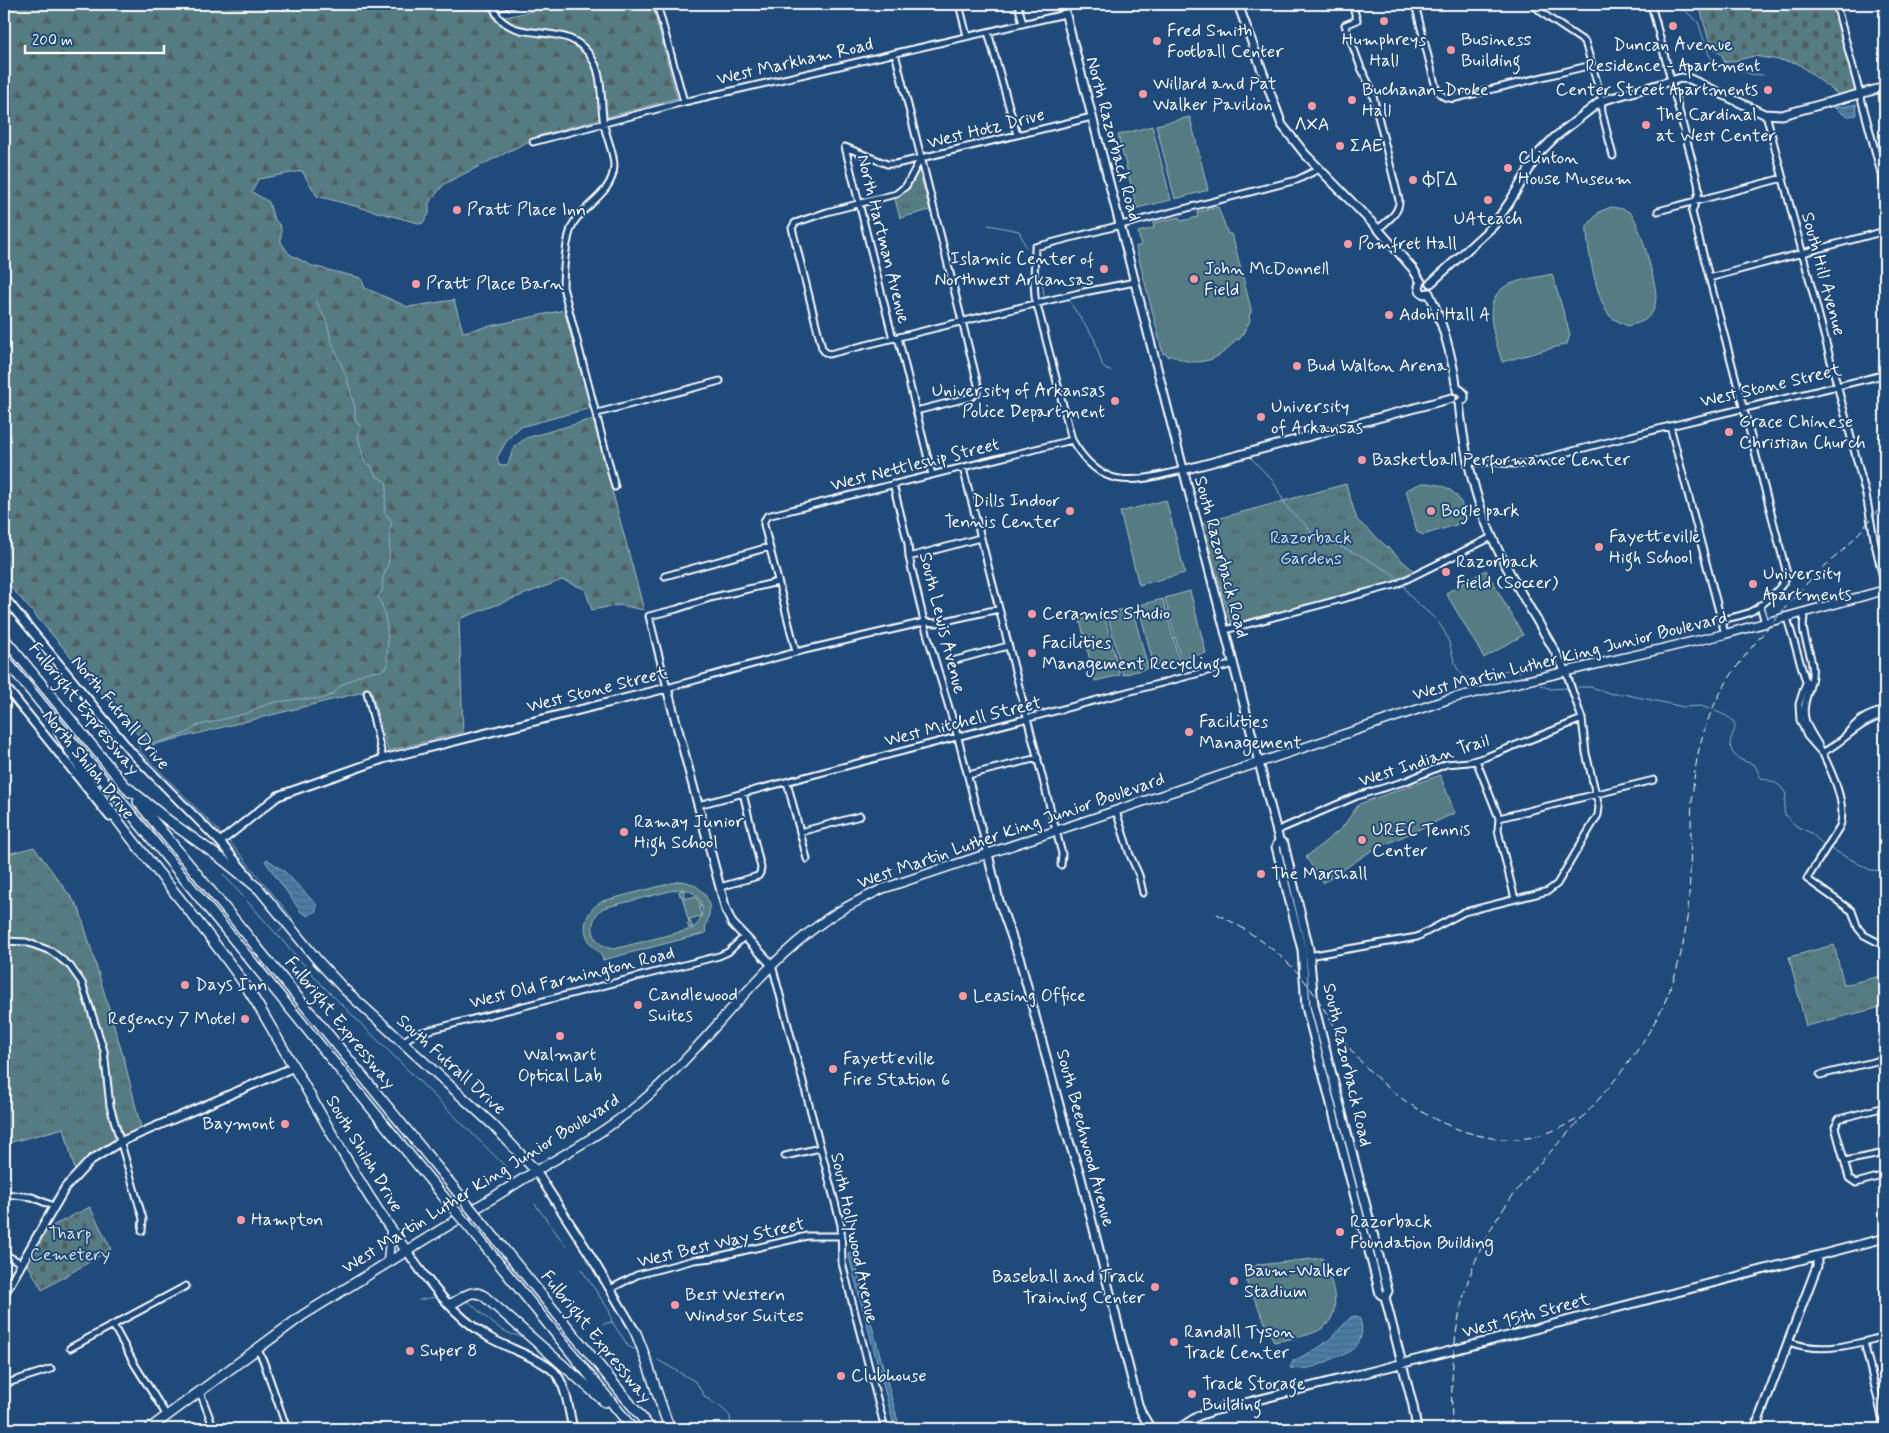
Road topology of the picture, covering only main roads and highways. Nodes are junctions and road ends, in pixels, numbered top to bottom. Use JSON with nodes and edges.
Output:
{"nodes":[{"id":1,"x":1885,"y":588,"type":"edge"},
{"id":2,"x":4,"y":638,"type":"edge"},
{"id":3,"x":4,"y":658,"type":"edge"},
{"id":4,"x":49,"y":714,"type":"junction"},
{"id":5,"x":127,"y":787,"type":"junction"},
{"id":6,"x":536,"y":1171,"type":"junction"},
{"id":7,"x":391,"y":1230,"type":"junction"},
{"id":8,"x":406,"y":1250,"type":"junction"},
{"id":9,"x":388,"y":1261,"type":"junction"},
{"id":10,"x":450,"y":1304,"type":"road end"},
{"id":11,"x":635,"y":1331,"type":"road end"},
{"id":12,"x":624,"y":1418,"type":"junction"},
{"id":13,"x":149,"y":1429,"type":"edge"},
{"id":14,"x":633,"y":1429,"type":"edge"},
{"id":15,"x":651,"y":1429,"type":"edge"},
{"id":16,"x":670,"y":1429,"type":"edge"}],
"edges":[{"from":1,"to":6,"type":"main road","name":"West Martin Luther King Junior Boulevard"},
{"from":2,"to":5,"type":"highway","name":"Fulbright Expressway"},
{"from":3,"to":4,"type":"highway","name":"Fulbright Expressway"},
{"from":4,"to":7,"type":"highway","name":"South Shiloh Drive"},
{"from":4,"to":12,"type":"highway","name":"Fulbright Expressway","bridge":true},
{"from":5,"to":6,"type":"highway","name":"South Futrall Drive"},
{"from":5,"to":15,"type":"highway","name":"Fulbright Expressway","bridge":true},
{"from":6,"to":8,"type":"highway","name":"West Martin Luther King Junior Boulevard"},
{"from":7,"to":8,"type":"highway","name":"South Shiloh Drive"},
{"from":7,"to":9,"type":"main road"},
{"from":8,"to":9,"type":"highway","name":"West Martin Luther King Junior Boulevard"},
{"from":9,"to":13,"type":"highway","name":"West Martin Luther King Junior Boulevard"},
{"from":10,"to":12,"type":"highway"},
{"from":11,"to":16,"type":"highway"},
{"from":12,"to":14,"type":"highway","name":"Fulbright Expressway"}]}
